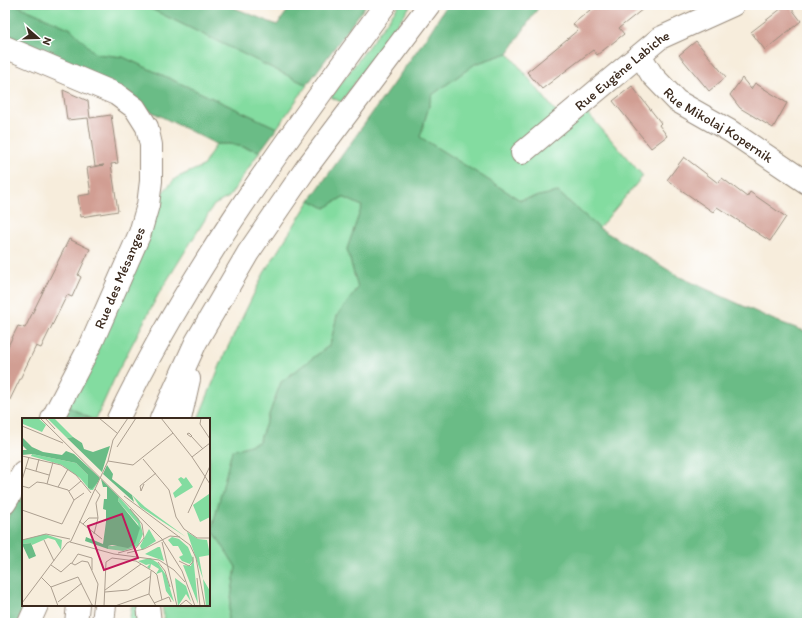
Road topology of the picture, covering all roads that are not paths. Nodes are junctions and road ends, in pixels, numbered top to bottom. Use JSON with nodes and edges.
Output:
{"nodes":[{"id":1,"x":385,"y":5,"type":"edge"},
{"id":2,"x":429,"y":5,"type":"edge"},
{"id":3,"x":733,"y":5,"type":"edge"},
{"id":4,"x":5,"y":47,"type":"edge"},
{"id":5,"x":640,"y":55,"type":"junction"},
{"id":6,"x":522,"y":153,"type":"dead end"},
{"id":7,"x":807,"y":183,"type":"edge"},
{"id":8,"x":196,"y":342,"type":"junction"},
{"id":9,"x":53,"y":418,"type":"edge"},
{"id":10,"x":119,"y":418,"type":"edge"},
{"id":11,"x":161,"y":418,"type":"edge"},
{"id":12,"x":180,"y":418,"type":"edge"},
{"id":13,"x":22,"y":475,"type":"edge"},
{"id":14,"x":5,"y":503,"type":"edge"},
{"id":15,"x":37,"y":606,"type":"edge"},
{"id":16,"x":78,"y":606,"type":"edge"},
{"id":17,"x":105,"y":606,"type":"edge"},
{"id":18,"x":148,"y":606,"type":"edge"},
{"id":19,"x":29,"y":623,"type":"edge"},
{"id":20,"x":76,"y":623,"type":"edge"},
{"id":21,"x":102,"y":623,"type":"edge"},
{"id":22,"x":150,"y":623,"type":"edge"}],
"edges":[{"from":1,"to":10,"type":"main road"},
{"from":2,"to":8,"type":"main road"},
{"from":3,"to":5,"type":"main road","name":"Rue Eugène Labiche"},
{"from":4,"to":9,"type":"main road","name":"Rue des Mésanges"},
{"from":5,"to":6,"type":"main road","name":"Rue Eugène Labiche"},
{"from":5,"to":7,"type":"main road","name":"Rue Mikolaj Kopernik"},
{"from":8,"to":11,"type":"main road"},
{"from":8,"to":12,"type":"main road"},
{"from":13,"to":14,"type":"main road"},
{"from":15,"to":19,"type":"main road"},
{"from":16,"to":20,"type":"main road"},
{"from":17,"to":21,"type":"main road"},
{"from":18,"to":22,"type":"main road"}]}
